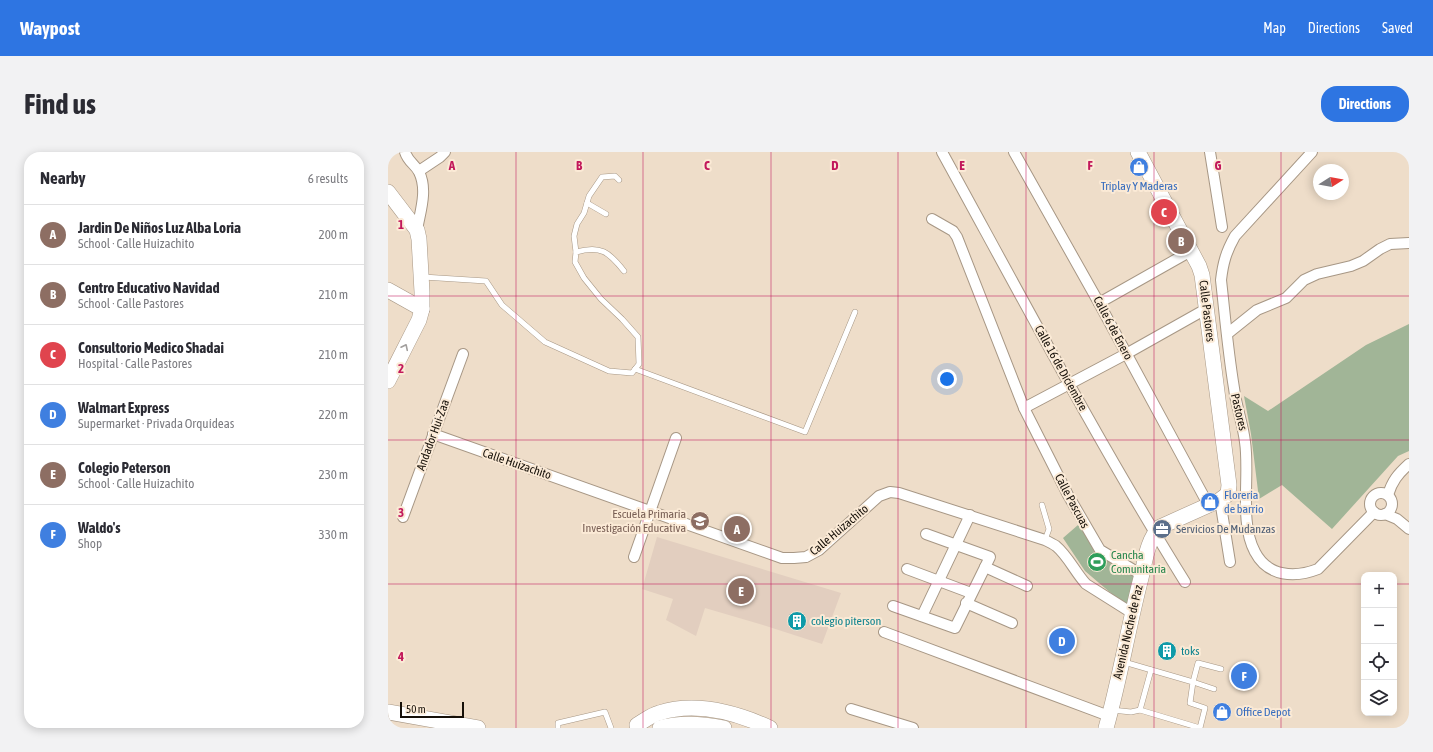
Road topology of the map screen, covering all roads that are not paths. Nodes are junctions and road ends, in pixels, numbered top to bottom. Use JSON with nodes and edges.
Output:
{"nodes":[{"id":1,"x":405,"y":152,"type":"edge"},
{"id":2,"x":445,"y":152,"type":"edge"},
{"id":3,"x":942,"y":152,"type":"edge"},
{"id":4,"x":1014,"y":152,"type":"edge"},
{"id":5,"x":1138,"y":152,"type":"edge"},
{"id":6,"x":1210,"y":152,"type":"edge"},
{"id":7,"x":1312,"y":152,"type":"edge"},
{"id":8,"x":419,"y":171,"type":"junction"},
{"id":9,"x":619,"y":180,"type":"dead end"},
{"id":10,"x":388,"y":192,"type":"edge"},
{"id":11,"x":587,"y":203,"type":"junction"},
{"id":12,"x":606,"y":214,"type":"dead end"},
{"id":13,"x":932,"y":219,"type":"dead end"},
{"id":14,"x":1222,"y":227,"type":"dead end"},
{"id":15,"x":417,"y":230,"type":"junction"},
{"id":16,"x":1409,"y":243,"type":"edge"},
{"id":17,"x":1191,"y":251,"type":"junction"},
{"id":18,"x":576,"y":252,"type":"junction"},
{"id":19,"x":624,"y":271,"type":"dead end"},
{"id":20,"x":422,"y":285,"type":"junction"},
{"id":21,"x":388,"y":290,"type":"edge"},
{"id":22,"x":406,"y":300,"type":"junction"},
{"id":23,"x":1099,"y":303,"type":"junction"},
{"id":24,"x":422,"y":309,"type":"junction"},
{"id":25,"x":1206,"y":309,"type":"junction"},
{"id":26,"x":855,"y":312,"type":"dead end"},
{"id":27,"x":1227,"y":334,"type":"junction"},
{"id":28,"x":463,"y":354,"type":"dead end"},
{"id":29,"x":1126,"y":354,"type":"junction"},
{"id":30,"x":635,"y":369,"type":"junction"},
{"id":31,"x":388,"y":381,"type":"edge"},
{"id":32,"x":1070,"y":384,"type":"junction"},
{"id":33,"x":1024,"y":408,"type":"junction"},
{"id":34,"x":433,"y":434,"type":"junction"},
{"id":35,"x":676,"y":438,"type":"dead end"},
{"id":36,"x":1409,"y":464,"type":"edge"},
{"id":37,"x":1388,"y":495,"type":"junction"},
{"id":38,"x":1215,"y":503,"type":"junction"},
{"id":39,"x":1042,"y":505,"type":"dead end"},
{"id":40,"x":650,"y":510,"type":"junction"},
{"id":41,"x":1388,"y":511,"type":"junction"},
{"id":42,"x":1374,"y":512,"type":"junction"},
{"id":43,"x":970,"y":515,"type":"junction"},
{"id":44,"x":403,"y":517,"type":"dead end"},
{"id":45,"x":1409,"y":529,"type":"edge"},
{"id":46,"x":1155,"y":533,"type":"junction"},
{"id":47,"x":926,"y":534,"type":"dead end"},
{"id":48,"x":1046,"y":540,"type":"junction"},
{"id":49,"x":957,"y":545,"type":"junction"},
{"id":50,"x":634,"y":557,"type":"dead end"},
{"id":51,"x":1230,"y":562,"type":"dead end"},
{"id":52,"x":985,"y":567,"type":"junction"},
{"id":53,"x":907,"y":569,"type":"dead end"},
{"id":54,"x":1142,"y":575,"type":"junction"},
{"id":55,"x":938,"y":581,"type":"junction"},
{"id":56,"x":1185,"y":582,"type":"dead end"},
{"id":57,"x":1027,"y":586,"type":"dead end"},
{"id":58,"x":971,"y":593,"type":"junction"},
{"id":59,"x":966,"y":603,"type":"junction"},
{"id":60,"x":893,"y":606,"type":"dead end"},
{"id":61,"x":1132,"y":613,"type":"junction"},
{"id":62,"x":918,"y":615,"type":"junction"},
{"id":63,"x":1012,"y":623,"type":"dead end"},
{"id":64,"x":884,"y":632,"type":"dead end"},
{"id":65,"x":1121,"y":661,"type":"junction"},
{"id":66,"x":1221,"y":669,"type":"dead end"},
{"id":67,"x":1151,"y":670,"type":"junction"},
{"id":68,"x":1193,"y":682,"type":"junction"},
{"id":69,"x":1214,"y":689,"type":"dead end"},
{"id":70,"x":851,"y":709,"type":"dead end"},
{"id":71,"x":1140,"y":710,"type":"junction"},
{"id":72,"x":388,"y":712,"type":"edge"},
{"id":73,"x":418,"y":717,"type":"junction"},
{"id":74,"x":388,"y":718,"type":"edge"},
{"id":75,"x":1109,"y":718,"type":"edge"},
{"id":76,"x":661,"y":724,"type":"edge"},
{"id":77,"x":632,"y":726,"type":"edge"},
{"id":78,"x":478,"y":728,"type":"edge"},
{"id":79,"x":558,"y":728,"type":"edge"},
{"id":80,"x":611,"y":728,"type":"edge"},
{"id":81,"x":724,"y":728,"type":"edge"},
{"id":82,"x":751,"y":728,"type":"edge"},
{"id":83,"x":770,"y":728,"type":"edge"},
{"id":84,"x":913,"y":728,"type":"edge"}],
"edges":[{"from":1,"to":8,"type":"street"},
{"from":2,"to":8,"type":"street"},
{"from":3,"to":32,"type":"street","name":"Calle 16 de Diciembre"},
{"from":4,"to":23,"type":"street","name":"Calle 6 de Enero"},
{"from":5,"to":17,"type":"street","name":"Calle Pastores"},
{"from":6,"to":14,"type":"street"},
{"from":7,"to":27,"type":"street","name":"Pastores"},
{"from":8,"to":15,"type":"street"},
{"from":9,"to":11,"type":"lane"},
{"from":10,"to":15,"type":"street"},
{"from":11,"to":12,"type":"lane"},
{"from":11,"to":18,"type":"lane"},
{"from":13,"to":33,"type":"street","name":"Calle Pascuas"},
{"from":15,"to":20,"type":"street"},
{"from":16,"to":27,"type":"street"},
{"from":17,"to":23,"type":"street"},
{"from":17,"to":25,"type":"street","name":"Calle Pastores"},
{"from":18,"to":19,"type":"lane"},
{"from":18,"to":30,"type":"lane"},
{"from":20,"to":22,"type":"street"},
{"from":20,"to":24,"type":"street"},
{"from":20,"to":30,"type":"lane"},
{"from":21,"to":22,"type":"street"},
{"from":22,"to":24,"type":"street"},
{"from":23,"to":29,"type":"street","name":"Calle 6 de Enero"},
{"from":31,"to":24,"type":"street","one_way":true},
{"from":25,"to":29,"type":"street"},
{"from":25,"to":38,"type":"street","name":"Calle Pastores"},
{"from":26,"to":30,"type":"lane"},
{"from":27,"to":42,"type":"street","name":"Pastores"},
{"from":28,"to":34,"type":"street","name":"Andador Hui-Zaa"},
{"from":29,"to":32,"type":"street"},
{"from":29,"to":38,"type":"street","name":"Calle 6 de Enero"},
{"from":32,"to":33,"type":"street"},
{"from":32,"to":46,"type":"street","name":"Calle 16 de Diciembre"},
{"from":33,"to":54,"type":"street","name":"Calle Pascuas"},
{"from":34,"to":40,"type":"street","name":"Calle Huizachito"},
{"from":34,"to":44,"type":"street","name":"Andador Hui-Zaa"},
{"from":35,"to":40,"type":"street"},
{"from":36,"to":37,"type":"street"},
{"from":37,"to":41,"type":"street"},
{"from":37,"to":42,"type":"street"},
{"from":38,"to":46,"type":"street"},
{"from":38,"to":51,"type":"street","name":"Calle 6 de Enero"},
{"from":39,"to":48,"type":"lane"},
{"from":40,"to":43,"type":"street","name":"Calle Huizachito"},
{"from":40,"to":50,"type":"street"},
{"from":41,"to":42,"type":"street"},
{"from":41,"to":45,"type":"street"},
{"from":43,"to":48,"type":"street","name":"Calle Huizachito"},
{"from":43,"to":49,"type":"street"},
{"from":46,"to":54,"type":"street","name":"Avenida Noche de Paz"},
{"from":46,"to":56,"type":"street","name":"Calle 16 de Diciembre"},
{"from":47,"to":49,"type":"street"},
{"from":48,"to":61,"type":"street","name":"Calle Huizachito"},
{"from":49,"to":52,"type":"street"},
{"from":49,"to":55,"type":"street"},
{"from":52,"to":57,"type":"street"},
{"from":52,"to":58,"type":"street"},
{"from":53,"to":55,"type":"street"},
{"from":54,"to":61,"type":"street","name":"Avenida Noche de Paz"},
{"from":55,"to":58,"type":"street"},
{"from":55,"to":62,"type":"street"},
{"from":58,"to":59,"type":"street"},
{"from":59,"to":62,"type":"street"},
{"from":59,"to":63,"type":"street"},
{"from":60,"to":62,"type":"street"},
{"from":61,"to":65,"type":"street","name":"Avenida Noche de Paz"},
{"from":64,"to":75,"type":"street"},
{"from":65,"to":67,"type":"lane"},
{"from":65,"to":75,"type":"street","name":"Avenida Noche de Paz"},
{"from":66,"to":68,"type":"lane"},
{"from":67,"to":68,"type":"lane"},
{"from":67,"to":71,"type":"lane"},
{"from":68,"to":69,"type":"lane"},
{"from":68,"to":71,"type":"lane"},
{"from":70,"to":84,"type":"street"},
{"from":71,"to":75,"type":"lane"},
{"from":72,"to":73,"type":"street"},
{"from":73,"to":74,"type":"street"},
{"from":73,"to":78,"type":"street"},
{"from":76,"to":77,"type":"street"},
{"from":76,"to":81,"type":"street"},
{"from":76,"to":82,"type":"street"},
{"from":77,"to":83,"type":"street"},
{"from":79,"to":80,"type":"lane"}]}
